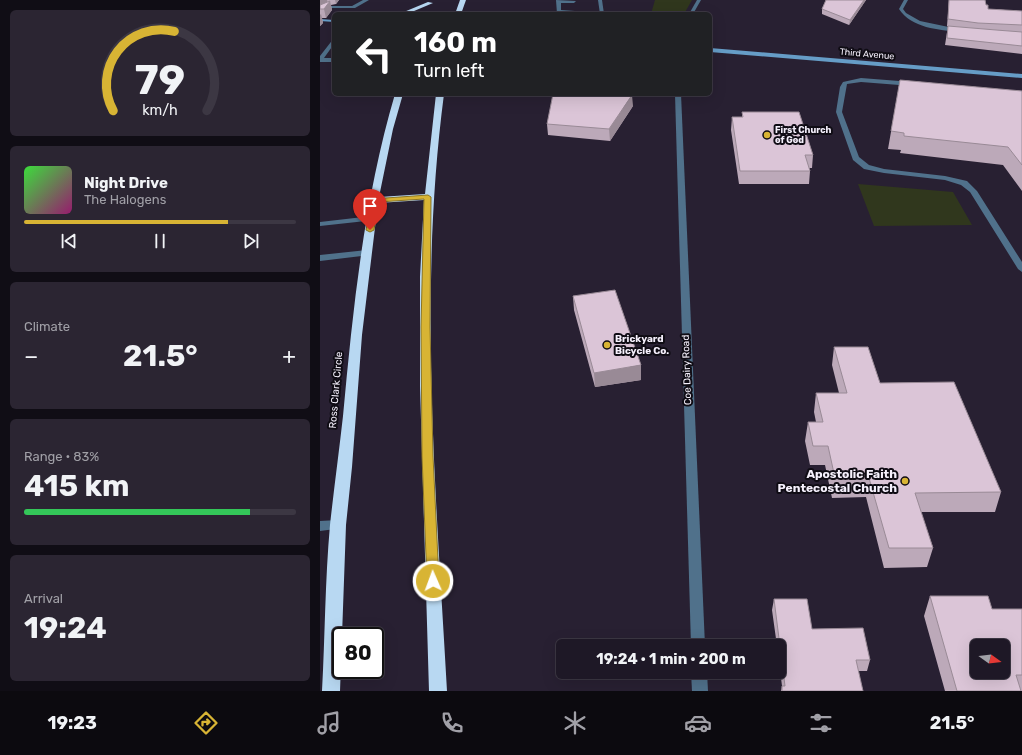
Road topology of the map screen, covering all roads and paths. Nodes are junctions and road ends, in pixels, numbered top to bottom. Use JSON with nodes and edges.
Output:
{"nodes":[{"id":1,"x":343,"y":0,"type":"edge"},
{"id":2,"x":367,"y":0,"type":"edge"},
{"id":3,"x":463,"y":0,"type":"edge"},
{"id":4,"x":699,"y":0,"type":"edge"},
{"id":5,"x":906,"y":0,"type":"edge"},
{"id":6,"x":593,"y":1,"type":"dead end"},
{"id":7,"x":431,"y":2,"type":"edge"},
{"id":8,"x":320,"y":6,"type":"edge"},
{"id":9,"x":329,"y":7,"type":"junction"},
{"id":10,"x":558,"y":7,"type":"edge"},
{"id":11,"x":600,"y":7,"type":"edge"},
{"id":12,"x":320,"y":12,"type":"edge"},
{"id":13,"x":407,"y":12,"type":"edge"},
{"id":14,"x":426,"y":12,"type":"edge"},
{"id":15,"x":459,"y":12,"type":"edge"},
{"id":16,"x":692,"y":12,"type":"edge"},
{"id":17,"x":320,"y":20,"type":"edge"},
{"id":18,"x":332,"y":21,"type":"edge"},
{"id":19,"x":963,"y":31,"type":"edge"},
{"id":20,"x":332,"y":43,"type":"edge"},
{"id":21,"x":712,"y":50,"type":"edge"},
{"id":22,"x":320,"y":60,"type":"edge"},
{"id":23,"x":332,"y":60,"type":"edge"},
{"id":24,"x":1022,"y":76,"type":"edge"},
{"id":25,"x":920,"y":85,"type":"edge"},
{"id":26,"x":398,"y":96,"type":"edge"},
{"id":27,"x":440,"y":96,"type":"edge"},
{"id":28,"x":678,"y":96,"type":"edge"},
{"id":29,"x":428,"y":197,"type":"junction"},
{"id":30,"x":374,"y":200,"type":"junction"},
{"id":31,"x":372,"y":218,"type":"junction"},
{"id":32,"x":320,"y":224,"type":"edge"},
{"id":33,"x":366,"y":253,"type":"junction"},
{"id":34,"x":320,"y":258,"type":"edge"},
{"id":35,"x":1022,"y":270,"type":"edge"},
{"id":36,"x":338,"y":525,"type":"junction"},
{"id":37,"x":320,"y":526,"type":"edge"},
{"id":38,"x":698,"y":639,"type":"edge"},
{"id":39,"x":699,"y":679,"type":"edge"},
{"id":40,"x":331,"y":691,"type":"edge"},
{"id":41,"x":438,"y":691,"type":"edge"},
{"id":42,"x":700,"y":691,"type":"edge"}],
"edges":[{"from":1,"to":9,"type":"street"},
{"from":2,"to":9,"type":"street"},
{"from":3,"to":15,"type":"highway"},
{"from":4,"to":16,"type":"street"},
{"from":5,"to":19,"type":"street"},
{"from":6,"to":11,"type":"street"},
{"from":7,"to":13,"type":"highway"},
{"from":7,"to":14,"type":"highway"},
{"from":8,"to":9,"type":"street"},
{"from":9,"to":12,"type":"street"},
{"from":10,"to":10,"type":"street"},
{"from":17,"to":18,"type":"street"},
{"from":20,"to":22,"type":"street"},
{"from":21,"to":24,"type":"street","name":"Third Avenue"},
{"from":22,"to":23,"type":"street"},
{"from":25,"to":35,"type":"street"},
{"from":26,"to":30,"type":"highway","name":"Ross Clark Circle"},
{"from":27,"to":29,"type":"highway"},
{"from":28,"to":38,"type":"street","name":"Coe Dairy Road"},
{"from":29,"to":30,"type":"highway"},
{"from":29,"to":41,"type":"highway"},
{"from":30,"to":31,"type":"highway","name":"Ross Clark Circle"},
{"from":31,"to":32,"type":"street"},
{"from":31,"to":33,"type":"highway","name":"Ross Clark Circle"},
{"from":33,"to":34,"type":"street"},
{"from":33,"to":36,"type":"highway","name":"Ross Clark Circle"},
{"from":36,"to":37,"type":"street"},
{"from":36,"to":40,"type":"highway","name":"Ross Clark Circle"},
{"from":39,"to":42,"type":"street"}]}
